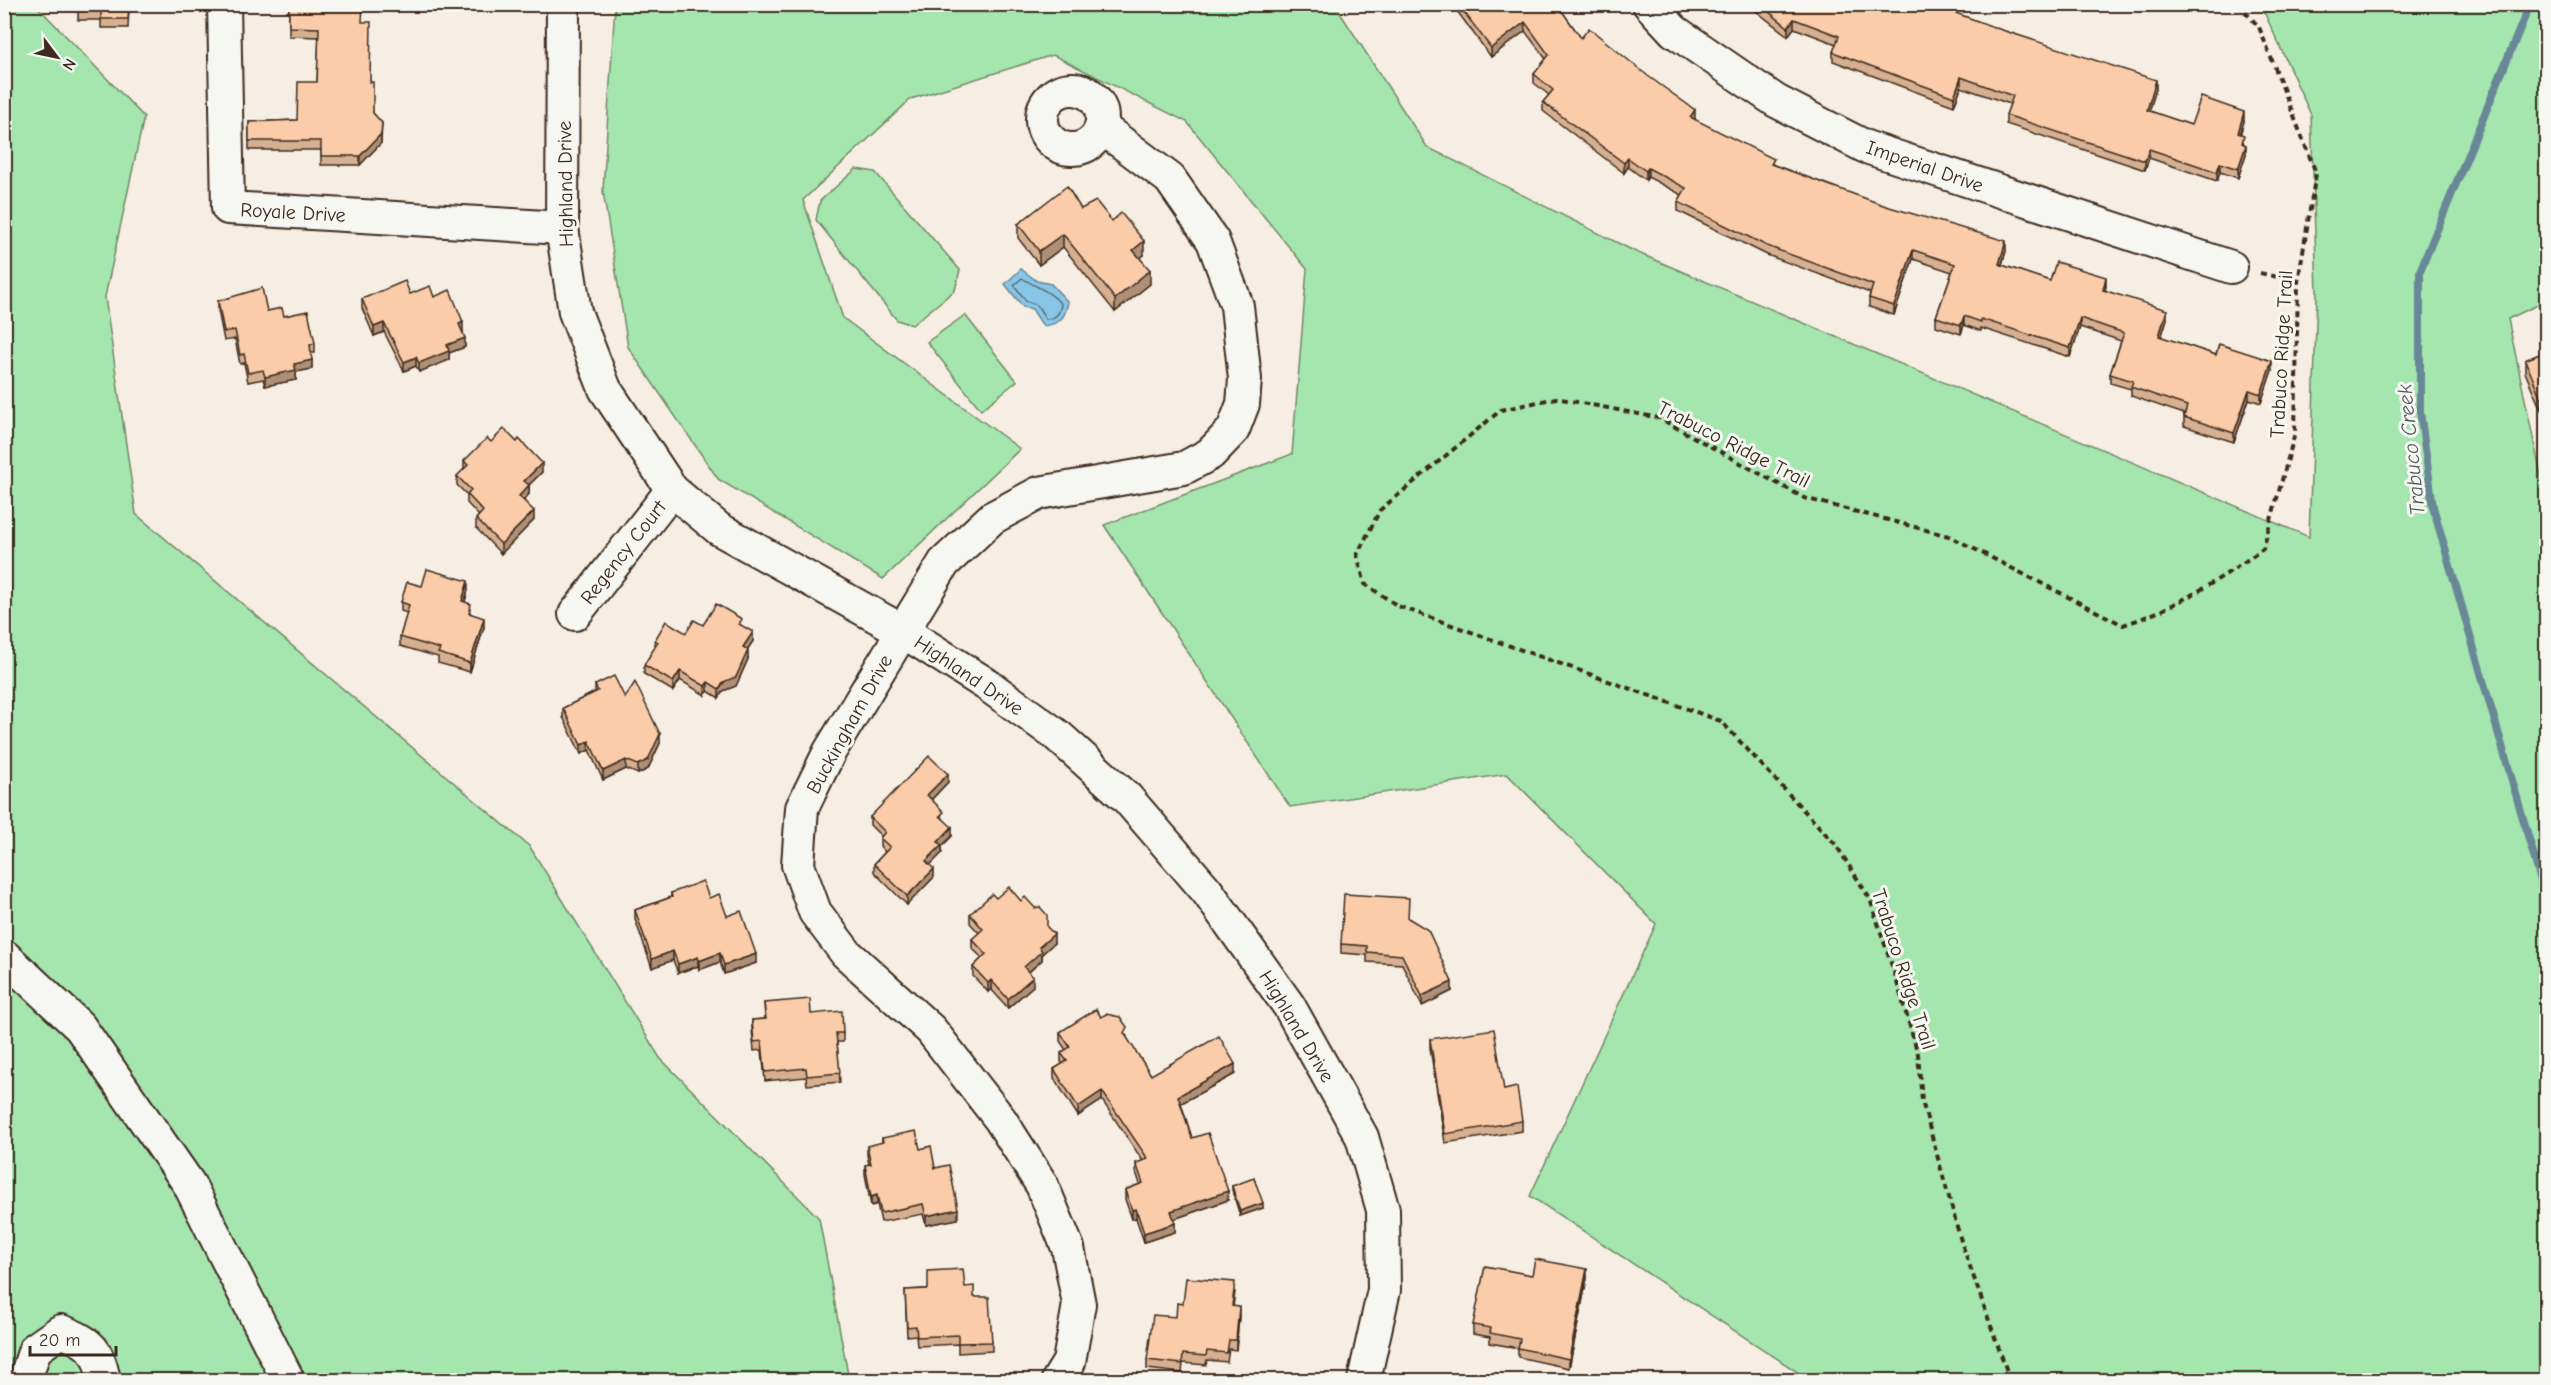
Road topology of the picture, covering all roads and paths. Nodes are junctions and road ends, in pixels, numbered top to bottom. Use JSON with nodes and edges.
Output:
{"nodes":[{"id":1,"x":224,"y":4,"type":"edge"},
{"id":2,"x":563,"y":4,"type":"edge"},
{"id":3,"x":1649,"y":4,"type":"edge"},
{"id":4,"x":2238,"y":4,"type":"edge"},
{"id":5,"x":1101,"y":128,"type":"dead end"},
{"id":6,"x":562,"y":228,"type":"junction"},
{"id":7,"x":2231,"y":267,"type":"joint"},
{"id":8,"x":2298,"y":282,"type":"junction"},
{"id":9,"x":672,"y":490,"type":"junction"},
{"id":10,"x":575,"y":614,"type":"dead end"},
{"id":11,"x":901,"y":630,"type":"junction"},
{"id":12,"x":4,"y":956,"type":"edge"},
{"id":13,"x":29,"y":1380,"type":"edge"},
{"id":14,"x":104,"y":1380,"type":"edge"},
{"id":15,"x":288,"y":1380,"type":"edge"},
{"id":16,"x":1058,"y":1380,"type":"edge"},
{"id":17,"x":1364,"y":1380,"type":"edge"},
{"id":18,"x":2010,"y":1380,"type":"edge"}],
"edges":[{"from":1,"to":6,"type":"street","name":"Royale Drive"},
{"from":2,"to":6,"type":"street","name":"Highland Drive"},
{"from":3,"to":7,"type":"street","name":"Imperial Drive"},
{"from":4,"to":8,"type":"path","name":"Trabuco Ridge Trail"},
{"from":5,"to":11,"type":"street","name":"Buckingham Drive"},
{"from":6,"to":9,"type":"street","name":"Highland Drive"},
{"from":7,"to":8,"type":"path"},
{"from":8,"to":18,"type":"path","name":"Trabuco Ridge Trail"},
{"from":9,"to":10,"type":"street","name":"Regency Court"},
{"from":9,"to":11,"type":"street","name":"Highland Drive"},
{"from":11,"to":16,"type":"street","name":"Buckingham Drive"},
{"from":11,"to":17,"type":"street","name":"Highland Drive"},
{"from":12,"to":15,"type":"street"},
{"from":13,"to":14,"type":"street"}]}
